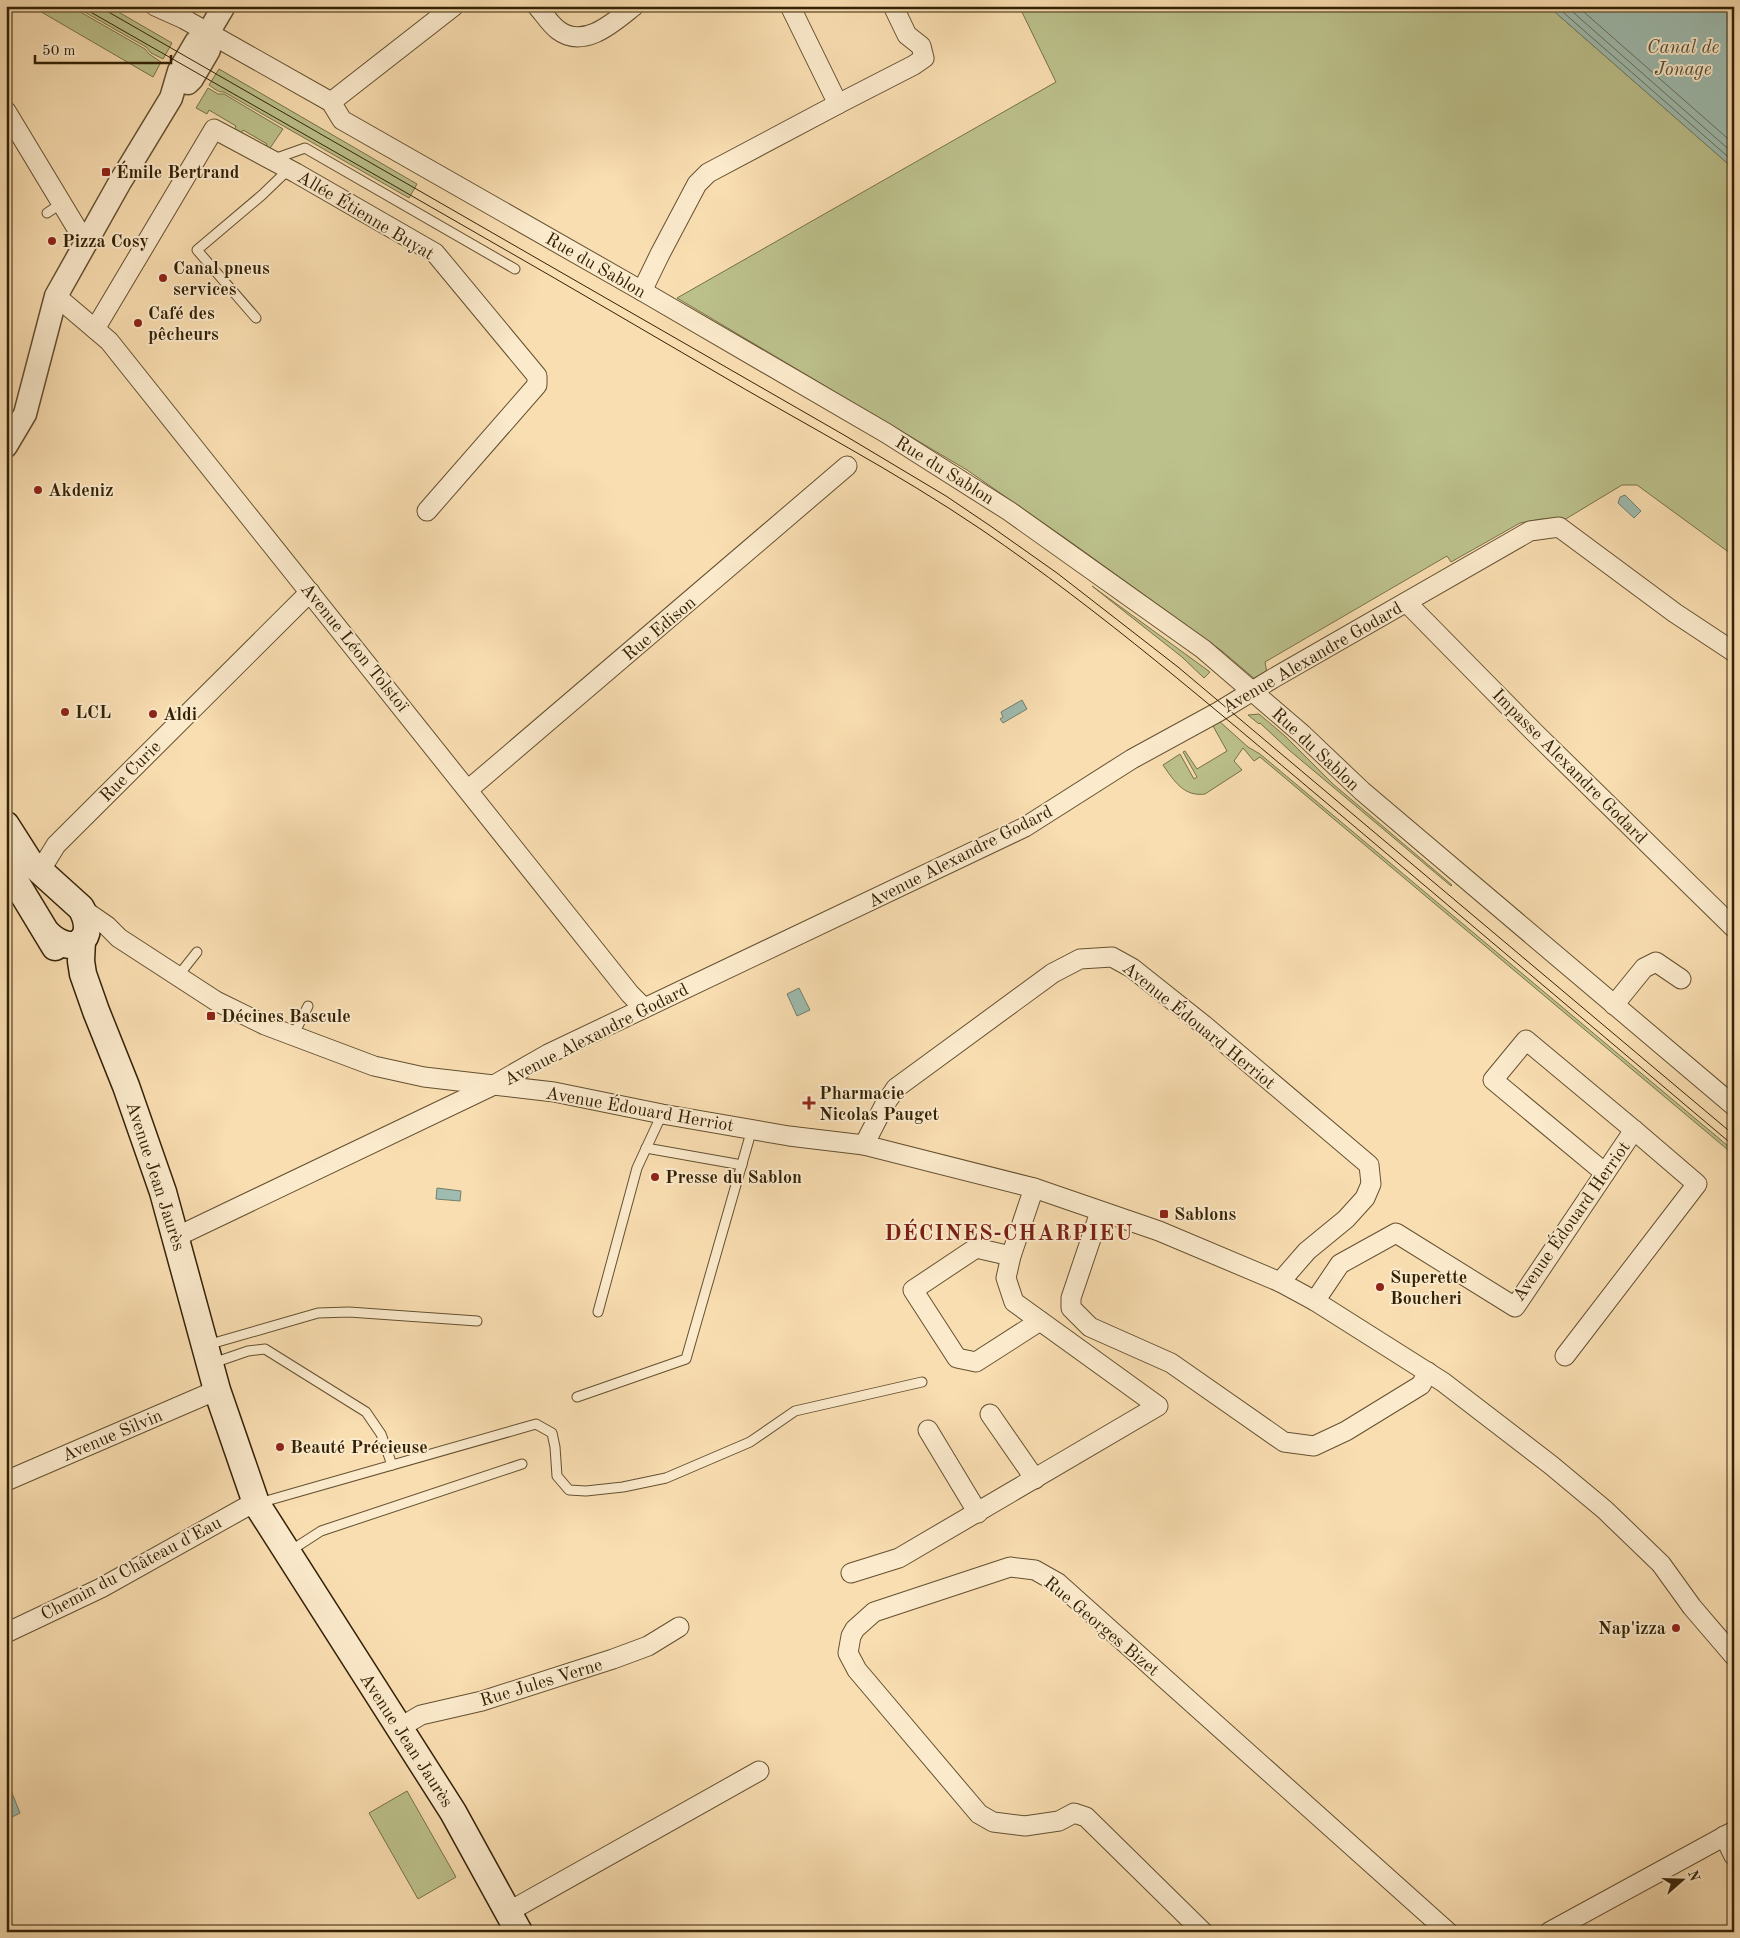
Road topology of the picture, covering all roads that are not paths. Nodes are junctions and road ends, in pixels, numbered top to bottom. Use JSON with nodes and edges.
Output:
{"nodes":[{"id":1,"x":224,"y":6,"type":"edge"},
{"id":2,"x":454,"y":6,"type":"edge"},
{"id":3,"x":537,"y":6,"type":"edge"},
{"id":4,"x":634,"y":6,"type":"edge"},
{"id":5,"x":790,"y":6,"type":"edge"},
{"id":6,"x":893,"y":6,"type":"edge"},
{"id":7,"x":161,"y":7,"type":"edge"},
{"id":8,"x":208,"y":33,"type":"junction"},
{"id":9,"x":331,"y":102,"type":"junction"},
{"id":10,"x":838,"y":104,"type":"junction"},
{"id":11,"x":6,"y":111,"type":"edge"},
{"id":12,"x":272,"y":160,"type":"junction"},
{"id":13,"x":289,"y":169,"type":"junction"},
{"id":14,"x":85,"y":242,"type":"junction"},
{"id":15,"x":515,"y":268,"type":"dead end"},
{"id":16,"x":642,"y":291,"type":"junction"},
{"id":17,"x":56,"y":296,"type":"junction"},
{"id":18,"x":256,"y":318,"type":"dead end"},
{"id":19,"x":95,"y":329,"type":"junction"},
{"id":20,"x":6,"y":446,"type":"edge"},
{"id":21,"x":847,"y":466,"type":"dead end"},
{"id":22,"x":427,"y":511,"type":"dead end"},
{"id":23,"x":310,"y":592,"type":"junction"},
{"id":24,"x":1407,"y":603,"type":"junction"},
{"id":25,"x":1734,"y":652,"type":"edge"},
{"id":26,"x":1253,"y":691,"type":"junction"},
{"id":27,"x":469,"y":789,"type":"junction"},
{"id":28,"x":6,"y":825,"type":"edge"},
{"id":29,"x":6,"y":866,"type":"edge"},
{"id":30,"x":40,"y":871,"type":"junction"},
{"id":31,"x":81,"y":908,"type":"junction"},
{"id":32,"x":1734,"y":928,"type":"edge"},
{"id":33,"x":47,"y":933,"type":"junction"},
{"id":34,"x":119,"y":938,"type":"junction"},
{"id":35,"x":82,"y":940,"type":"junction"},
{"id":36,"x":197,"y":952,"type":"dead end"},
{"id":37,"x":178,"y":976,"type":"junction"},
{"id":38,"x":1681,"y":979,"type":"dead end"},
{"id":39,"x":1614,"y":1005,"type":"junction"},
{"id":40,"x":308,"y":1006,"type":"dead end"},
{"id":41,"x":644,"y":1008,"type":"junction"},
{"id":42,"x":96,"y":1011,"type":"junction"},
{"id":43,"x":294,"y":1036,"type":"junction"},
{"id":44,"x":494,"y":1085,"type":"junction"},
{"id":45,"x":1734,"y":1106,"type":"edge"},
{"id":46,"x":662,"y":1114,"type":"junction"},
{"id":47,"x":752,"y":1129,"type":"junction"},
{"id":48,"x":1634,"y":1130,"type":"junction"},
{"id":49,"x":864,"y":1145,"type":"junction"},
{"id":50,"x":646,"y":1148,"type":"junction"},
{"id":51,"x":742,"y":1165,"type":"junction"},
{"id":52,"x":1605,"y":1173,"type":"junction"},
{"id":53,"x":1034,"y":1188,"type":"junction"},
{"id":54,"x":1100,"y":1212,"type":"junction"},
{"id":55,"x":176,"y":1237,"type":"junction"},
{"id":56,"x":1011,"y":1256,"type":"junction"},
{"id":57,"x":1280,"y":1282,"type":"junction"},
{"id":58,"x":1315,"y":1301,"type":"junction"},
{"id":59,"x":598,"y":1312,"type":"dead end"},
{"id":60,"x":477,"y":1321,"type":"dead end"},
{"id":61,"x":1040,"y":1321,"type":"junction"},
{"id":62,"x":207,"y":1355,"type":"junction"},
{"id":63,"x":1565,"y":1356,"type":"dead end"},
{"id":64,"x":1428,"y":1372,"type":"junction"},
{"id":65,"x":922,"y":1382,"type":"dead end"},
{"id":66,"x":217,"y":1390,"type":"junction"},
{"id":67,"x":576,"y":1397,"type":"dead end"},
{"id":68,"x":990,"y":1414,"type":"dead end"},
{"id":69,"x":928,"y":1430,"type":"dead end"},
{"id":70,"x":392,"y":1464,"type":"junction"},
{"id":71,"x":522,"y":1464,"type":"dead end"},
{"id":72,"x":1035,"y":1479,"type":"junction"},
{"id":73,"x":6,"y":1481,"type":"edge"},
{"id":74,"x":256,"y":1504,"type":"junction"},
{"id":75,"x":978,"y":1513,"type":"junction"},
{"id":76,"x":288,"y":1552,"type":"junction"},
{"id":77,"x":851,"y":1573,"type":"dead end"},
{"id":78,"x":679,"y":1627,"type":"dead end"},
{"id":79,"x":6,"y":1632,"type":"edge"},
{"id":80,"x":1734,"y":1656,"type":"edge"},
{"id":81,"x":399,"y":1728,"type":"junction"},
{"id":82,"x":759,"y":1771,"type":"dead end"},
{"id":83,"x":1729,"y":1833,"type":"edge"},
{"id":84,"x":1734,"y":1856,"type":"edge"},
{"id":85,"x":513,"y":1922,"type":"edge"},
{"id":86,"x":1204,"y":1932,"type":"edge"},
{"id":87,"x":1448,"y":1932,"type":"edge"},
{"id":88,"x":1549,"y":1932,"type":"edge"}],
"edges":[{"from":1,"to":8,"type":"street"},
{"from":2,"to":9,"type":"street"},
{"from":3,"to":4,"type":"street"},
{"from":5,"to":10,"type":"street"},
{"from":6,"to":10,"type":"street"},
{"from":7,"to":8,"type":"street","name":"Rue du Sablon"},
{"from":8,"to":9,"type":"street","name":"Rue du Sablon"},
{"from":8,"to":14,"type":"street"},
{"from":9,"to":16,"type":"street","name":"Rue du Sablon"},
{"from":10,"to":16,"type":"street"},
{"from":11,"to":14,"type":"street"},
{"from":12,"to":13,"type":"street","name":"Allée Étienne Buyat"},
{"from":12,"to":15,"type":"lane"},
{"from":12,"to":19,"type":"street","name":"Allée Étienne Buyat"},
{"from":13,"to":18,"type":"lane"},
{"from":13,"to":22,"type":"street","name":"Allée Étienne Buyat"},
{"from":14,"to":17,"type":"street"},
{"from":16,"to":26,"type":"street","name":"Rue du Sablon"},
{"from":17,"to":19,"type":"street","name":"Avenue Léon Tolstoï"},
{"from":17,"to":20,"type":"street"},
{"from":19,"to":23,"type":"street","name":"Avenue Léon Tolstoï"},
{"from":21,"to":27,"type":"street","name":"Rue Edison"},
{"from":23,"to":27,"type":"street","name":"Avenue Léon Tolstoï"},
{"from":23,"to":30,"type":"street","name":"Rue Curie"},
{"from":24,"to":25,"type":"street","name":"Avenue Alexandre Godard"},
{"from":24,"to":26,"type":"street","name":"Avenue Alexandre Godard"},
{"from":24,"to":32,"type":"street","name":"Impasse Alexandre Godard"},
{"from":26,"to":39,"type":"street","name":"Rue du Sablon"},
{"from":26,"to":41,"type":"street","name":"Avenue Alexandre Godard"},
{"from":27,"to":41,"type":"street","name":"Avenue Léon Tolstoï"},
{"from":28,"to":30,"type":"main road"},
{"from":29,"to":33,"type":"main road","name":"Avenue Jean Jaurès"},
{"from":30,"to":31,"type":"main road"},
{"from":31,"to":34,"type":"street","name":"Avenue Édouard Herriot"},
{"from":31,"to":35,"type":"main road","name":"Avenue Jean Jaurès"},
{"from":33,"to":35,"type":"main road","name":"Avenue Jean Jaurès"},
{"from":33,"to":42,"type":"main road","name":"Avenue Jean Jaurès"},
{"from":34,"to":35,"type":"street"},
{"from":34,"to":37,"type":"street","name":"Avenue Édouard Herriot"},
{"from":35,"to":42,"type":"main road","name":"Avenue Jean Jaurès"},
{"from":36,"to":37,"type":"lane"},
{"from":37,"to":43,"type":"street","name":"Avenue Édouard Herriot"},
{"from":38,"to":39,"type":"street"},
{"from":39,"to":45,"type":"street","name":"Rue du Sablon"},
{"from":40,"to":43,"type":"lane"},
{"from":41,"to":44,"type":"street","name":"Avenue Alexandre Godard"},
{"from":42,"to":55,"type":"main road","name":"Avenue Jean Jaurès"},
{"from":43,"to":44,"type":"street","name":"Avenue Édouard Herriot"},
{"from":44,"to":46,"type":"street","name":"Avenue Édouard Herriot"},
{"from":44,"to":55,"type":"street","name":"Avenue Alexandre Godard"},
{"from":46,"to":47,"type":"street","name":"Avenue Édouard Herriot"},
{"from":46,"to":50,"type":"lane"},
{"from":47,"to":49,"type":"street","name":"Avenue Édouard Herriot"},
{"from":47,"to":51,"type":"lane"},
{"from":48,"to":52,"type":"street","name":"Avenue Édouard Herriot"},
{"from":48,"to":52,"type":"street"},
{"from":48,"to":63,"type":"street","name":"Avenue Édouard Herriot"},
{"from":49,"to":53,"type":"street","name":"Avenue Édouard Herriot"},
{"from":49,"to":57,"type":"street","name":"Avenue Édouard Herriot"},
{"from":50,"to":51,"type":"lane"},
{"from":50,"to":59,"type":"lane"},
{"from":51,"to":67,"type":"lane"},
{"from":52,"to":58,"type":"street","name":"Avenue Édouard Herriot"},
{"from":53,"to":54,"type":"street","name":"Avenue Édouard Herriot"},
{"from":53,"to":56,"type":"street"},
{"from":54,"to":57,"type":"street","name":"Avenue Édouard Herriot"},
{"from":54,"to":64,"type":"street"},
{"from":55,"to":62,"type":"main road","name":"Avenue Jean Jaurès"},
{"from":56,"to":61,"type":"street"},
{"from":56,"to":61,"type":"street"},
{"from":57,"to":58,"type":"street","name":"Avenue Édouard Herriot"},
{"from":58,"to":64,"type":"street","name":"Avenue Édouard Herriot"},
{"from":60,"to":62,"type":"lane"},
{"from":61,"to":72,"type":"street"},
{"from":62,"to":66,"type":"main road","name":"Avenue Jean Jaurès"},
{"from":62,"to":70,"type":"lane"},
{"from":64,"to":80,"type":"street","name":"Avenue Édouard Herriot"},
{"from":65,"to":70,"type":"lane"},
{"from":66,"to":73,"type":"street","name":"Avenue Silvin"},
{"from":66,"to":74,"type":"main road","name":"Avenue Jean Jaurès"},
{"from":68,"to":72,"type":"street"},
{"from":69,"to":75,"type":"street"},
{"from":70,"to":74,"type":"lane"},
{"from":71,"to":76,"type":"lane"},
{"from":72,"to":75,"type":"street"},
{"from":74,"to":76,"type":"main road","name":"Avenue Jean Jaurès"},
{"from":74,"to":79,"type":"street","name":"Chemin du Château d'Eau"},
{"from":75,"to":77,"type":"street"},
{"from":76,"to":81,"type":"main road","name":"Avenue Jean Jaurès"},
{"from":78,"to":81,"type":"street","name":"Rue Jules Verne"},
{"from":81,"to":85,"type":"main road","name":"Avenue Jean Jaurès"},
{"from":82,"to":85,"type":"street"},
{"from":83,"to":84,"type":"street"},
{"from":83,"to":88,"type":"street"},
{"from":86,"to":87,"type":"street","name":"Rue Georges Bizet"}]}
